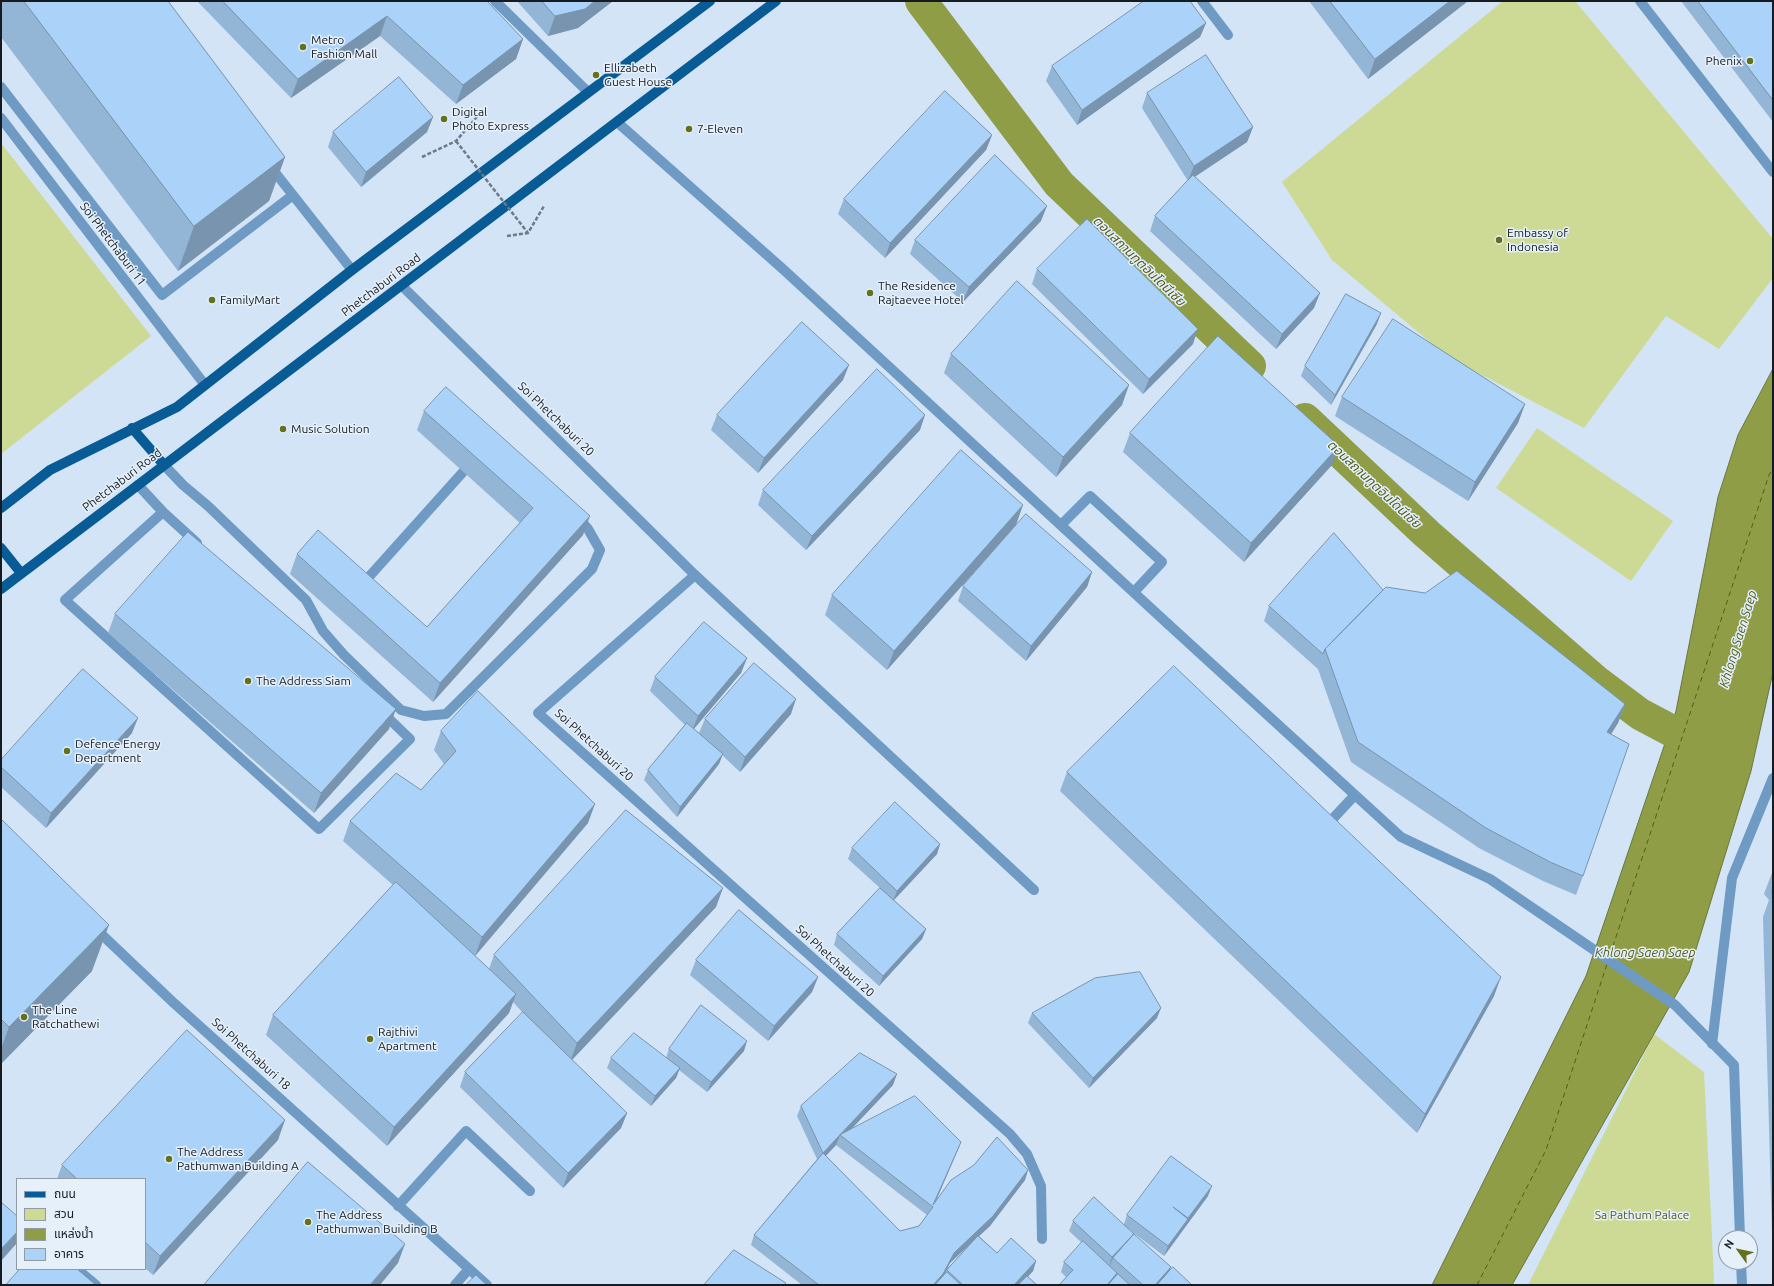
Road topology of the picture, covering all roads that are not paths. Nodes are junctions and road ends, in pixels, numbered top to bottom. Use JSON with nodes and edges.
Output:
{"nodes":[{"id":1,"x":495,"y":1,"type":"edge"},
{"id":2,"x":710,"y":1,"type":"edge"},
{"id":3,"x":776,"y":1,"type":"edge"},
{"id":4,"x":1640,"y":1,"type":"edge"},
{"id":5,"x":1206,"y":2,"type":"edge"},
{"id":6,"x":1228,"y":35,"type":"dead end"},
{"id":7,"x":1,"y":87,"type":"edge"},
{"id":8,"x":588,"y":92,"type":"junction"},
{"id":9,"x":1,"y":118,"type":"edge"},
{"id":10,"x":617,"y":122,"type":"junction"},
{"id":11,"x":264,"y":157,"type":"edge"},
{"id":12,"x":1773,"y":172,"type":"edge"},
{"id":13,"x":293,"y":195,"type":"junction"},
{"id":14,"x":352,"y":270,"type":"junction"},
{"id":15,"x":402,"y":286,"type":"junction"},
{"id":16,"x":205,"y":385,"type":"junction"},
{"id":17,"x":132,"y":428,"type":"junction"},
{"id":18,"x":480,"y":453,"type":"edge"},
{"id":19,"x":164,"y":465,"type":"junction"},
{"id":20,"x":138,"y":485,"type":"junction"},
{"id":21,"x":568,"y":507,"type":"edge"},
{"id":22,"x":1,"y":508,"type":"edge"},
{"id":23,"x":163,"y":512,"type":"junction"},
{"id":24,"x":1061,"y":525,"type":"junction"},
{"id":25,"x":1,"y":548,"type":"edge"},
{"id":26,"x":206,"y":551,"type":"edge"},
{"id":27,"x":21,"y":573,"type":"junction"},
{"id":28,"x":695,"y":574,"type":"junction"},
{"id":29,"x":368,"y":579,"type":"edge"},
{"id":30,"x":1,"y":589,"type":"edge"},
{"id":31,"x":1134,"y":592,"type":"junction"},
{"id":32,"x":375,"y":706,"type":"edge"},
{"id":33,"x":1773,"y":778,"type":"edge"},
{"id":34,"x":1355,"y":795,"type":"junction"},
{"id":35,"x":1317,"y":836,"type":"edge"},
{"id":36,"x":1034,"y":890,"type":"dead end"},
{"id":37,"x":88,"y":921,"type":"edge"},
{"id":38,"x":1712,"y":1044,"type":"junction"},
{"id":39,"x":530,"y":1191,"type":"dead end"},
{"id":40,"x":398,"y":1206,"type":"junction"},
{"id":41,"x":1740,"y":1230,"type":"edge"},
{"id":42,"x":1042,"y":1239,"type":"dead end"},
{"id":43,"x":78,"y":1270,"type":"edge"},
{"id":44,"x":468,"y":1270,"type":"junction"},
{"id":45,"x":1741,"y":1270,"type":"edge"},
{"id":46,"x":96,"y":1285,"type":"edge"},
{"id":47,"x":455,"y":1285,"type":"edge"},
{"id":48,"x":487,"y":1285,"type":"edge"},
{"id":49,"x":1742,"y":1285,"type":"edge"}],
"edges":[{"from":1,"to":8,"type":"street"},
{"from":2,"to":8,"type":"main road"},
{"from":3,"to":10,"type":"main road","name":"Phetchaburi Road"},
{"from":4,"to":12,"type":"street"},
{"from":5,"to":6,"type":"street"},
{"from":7,"to":13,"type":"street"},
{"from":8,"to":14,"type":"main road"},
{"from":9,"to":16,"type":"street","name":"Soi Phetchaburi 11"},
{"from":10,"to":15,"type":"main road","name":"Phetchaburi Road"},
{"from":10,"to":24,"type":"street"},
{"from":11,"to":13,"type":"street"},
{"from":13,"to":14,"type":"street"},
{"from":14,"to":16,"type":"main road"},
{"from":15,"to":19,"type":"main road","name":"Phetchaburi Road"},
{"from":15,"to":28,"type":"street","name":"Soi Phetchaburi 20"},
{"from":16,"to":17,"type":"main road"},
{"from":17,"to":19,"type":"main road"},
{"from":17,"to":22,"type":"main road"},
{"from":18,"to":29,"type":"street"},
{"from":19,"to":20,"type":"main road","name":"Phetchaburi Road"},
{"from":19,"to":21,"type":"street"},
{"from":20,"to":23,"type":"street"},
{"from":20,"to":27,"type":"main road","name":"Phetchaburi Road"},
{"from":23,"to":26,"type":"street"},
{"from":23,"to":32,"type":"street"},
{"from":24,"to":31,"type":"street"},
{"from":24,"to":31,"type":"street"},
{"from":25,"to":27,"type":"main road"},
{"from":27,"to":30,"type":"main road","name":"Phetchaburi Road"},
{"from":28,"to":36,"type":"street"},
{"from":28,"to":42,"type":"street","name":"Soi Phetchaburi 20"},
{"from":31,"to":34,"type":"street"},
{"from":33,"to":38,"type":"street"},
{"from":34,"to":35,"type":"street"},
{"from":34,"to":38,"type":"street"},
{"from":37,"to":40,"type":"street","name":"Soi Phetchaburi 18"},
{"from":38,"to":41,"type":"street"},
{"from":39,"to":40,"type":"street"},
{"from":40,"to":44,"type":"street","name":"Soi Phetchaburi 18"},
{"from":43,"to":46,"type":"street"},
{"from":44,"to":47,"type":"street"},
{"from":44,"to":48,"type":"street","name":"Soi Phetchaburi 18"},
{"from":45,"to":49,"type":"street"}]}
